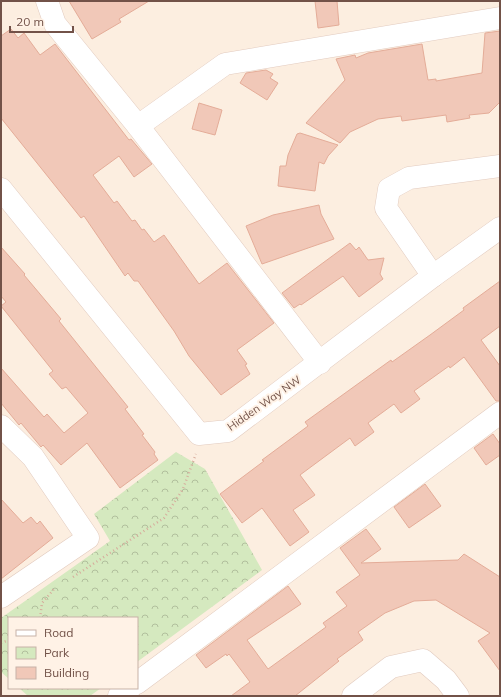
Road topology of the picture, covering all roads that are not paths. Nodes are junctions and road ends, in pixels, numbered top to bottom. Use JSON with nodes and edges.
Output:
{"nodes":[{"id":1,"x":46,"y":1,"type":"edge"},
{"id":2,"x":500,"y":18,"type":"edge"},
{"id":3,"x":138,"y":126,"type":"junction"},
{"id":4,"x":500,"y":166,"type":"edge"},
{"id":5,"x":1,"y":189,"type":"edge"},
{"id":6,"x":500,"y":228,"type":"edge"},
{"id":7,"x":433,"y":276,"type":"junction"},
{"id":8,"x":320,"y":363,"type":"junction"},
{"id":9,"x":500,"y":413,"type":"edge"},
{"id":10,"x":1,"y":426,"type":"edge"},
{"id":11,"x":1,"y":596,"type":"edge"},
{"id":12,"x":138,"y":682,"type":"edge"},
{"id":13,"x":129,"y":689,"type":"edge"},
{"id":14,"x":119,"y":696,"type":"edge"},
{"id":15,"x":353,"y":696,"type":"edge"},
{"id":16,"x":458,"y":696,"type":"edge"}],
"edges":[{"from":1,"to":3,"type":"street"},
{"from":2,"to":3,"type":"street"},
{"from":3,"to":8,"type":"street"},
{"from":4,"to":7,"type":"street"},
{"from":5,"to":8,"type":"street","name":"Hidden Way NW"},
{"from":6,"to":7,"type":"street","name":"Hidden Way NW"},
{"from":7,"to":8,"type":"street","name":"Hidden Way NW"},
{"from":9,"to":12,"type":"street"},
{"from":10,"to":11,"type":"street"},
{"from":13,"to":14,"type":"street"},
{"from":15,"to":16,"type":"street"}]}
